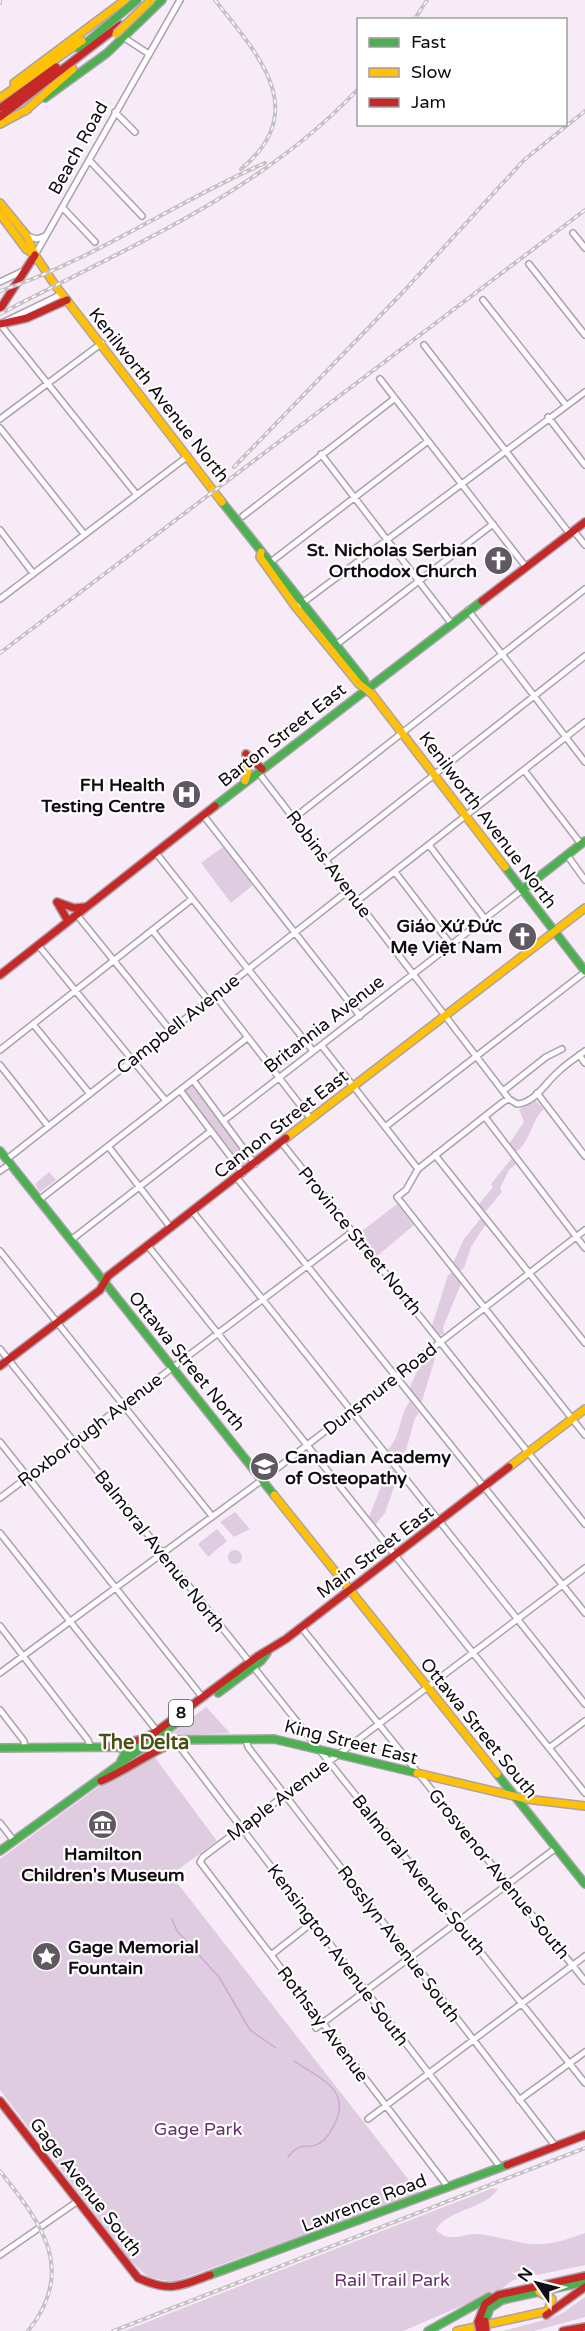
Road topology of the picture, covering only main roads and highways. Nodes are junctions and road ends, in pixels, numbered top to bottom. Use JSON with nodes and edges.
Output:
{"nodes":[{"id":1,"x":124,"y":0,"type":"edge"},
{"id":2,"x":137,"y":0,"type":"edge"},
{"id":3,"x":162,"y":0,"type":"edge"},
{"id":4,"x":152,"y":1,"type":"edge"},
{"id":5,"x":111,"y":28,"type":"junction"},
{"id":6,"x":0,"y":96,"type":"edge"},
{"id":7,"x":14,"y":102,"type":"junction"},
{"id":8,"x":0,"y":108,"type":"edge"},
{"id":9,"x":25,"y":111,"type":"junction"},
{"id":10,"x":0,"y":117,"type":"edge"},
{"id":11,"x":0,"y":124,"type":"edge"},
{"id":12,"x":0,"y":203,"type":"edge"},
{"id":13,"x":0,"y":214,"type":"edge"},
{"id":14,"x":35,"y":255,"type":"junction"},
{"id":15,"x":65,"y":297,"type":"junction"},
{"id":16,"x":0,"y":309,"type":"edge"},
{"id":17,"x":0,"y":324,"type":"edge"},
{"id":18,"x":585,"y":522,"type":"edge"},
{"id":19,"x":261,"y":552,"type":"junction"},
{"id":20,"x":367,"y":688,"type":"junction"},
{"id":21,"x":260,"y":771,"type":"junction"},
{"id":22,"x":242,"y":784,"type":"junction"},
{"id":23,"x":583,"y":842,"type":"edge"},
{"id":24,"x":522,"y":890,"type":"junction"},
{"id":25,"x":87,"y":907,"type":"junction"},
{"id":26,"x":585,"y":908,"type":"edge"},
{"id":27,"x":68,"y":921,"type":"junction"},
{"id":28,"x":554,"y":931,"type":"junction"},
{"id":29,"x":585,"y":971,"type":"edge"},
{"id":30,"x":0,"y":975,"type":"edge"},
{"id":31,"x":0,"y":1151,"type":"edge"},
{"id":32,"x":104,"y":1282,"type":"junction"},
{"id":33,"x":0,"y":1366,"type":"edge"},
{"id":34,"x":585,"y":1408,"type":"edge"},
{"id":35,"x":350,"y":1590,"type":"junction"},
{"id":36,"x":250,"y":1665,"type":"junction"},
{"id":37,"x":176,"y":1742,"type":"junction"},
{"id":38,"x":150,"y":1743,"type":"junction"},
{"id":39,"x":106,"y":1747,"type":"junction"},
{"id":40,"x":119,"y":1747,"type":"junction"},
{"id":41,"x":0,"y":1748,"type":"edge"},
{"id":42,"x":111,"y":1770,"type":"junction"},
{"id":43,"x":84,"y":1790,"type":"junction"},
{"id":44,"x":516,"y":1797,"type":"junction"},
{"id":45,"x":585,"y":1806,"type":"edge"},
{"id":46,"x":0,"y":1851,"type":"edge"},
{"id":47,"x":582,"y":1875,"type":"edge"},
{"id":48,"x":585,"y":1884,"type":"edge"},
{"id":49,"x":0,"y":2101,"type":"edge"},
{"id":50,"x":585,"y":2135,"type":"edge"},
{"id":51,"x":585,"y":2277,"type":"edge"},
{"id":52,"x":585,"y":2282,"type":"edge"},
{"id":53,"x":152,"y":2286,"type":"joint"},
{"id":54,"x":585,"y":2287,"type":"edge"},
{"id":55,"x":539,"y":2292,"type":"junction"},
{"id":56,"x":498,"y":2295,"type":"junction"},
{"id":57,"x":481,"y":2322,"type":"junction"},
{"id":58,"x":585,"y":2327,"type":"edge"},
{"id":59,"x":428,"y":2331,"type":"edge"},
{"id":60,"x":457,"y":2331,"type":"edge"},
{"id":61,"x":478,"y":2331,"type":"edge"},
{"id":62,"x":486,"y":2331,"type":"edge"},
{"id":63,"x":563,"y":2331,"type":"edge"},
{"id":64,"x":578,"y":2331,"type":"edge"}],
"edges":[{"from":1,"to":6,"type":"main road"},
{"from":2,"to":5,"type":"main road"},
{"from":3,"to":4,"type":"main road"},
{"from":4,"to":5,"type":"main road","bridge":true},
{"from":4,"to":9,"type":"main road"},
{"from":5,"to":6,"type":"main road"},
{"from":5,"to":7,"type":"main road"},
{"from":5,"to":9,"type":"main road"},
{"from":7,"to":8,"type":"main road"},
{"from":7,"to":10,"type":"main road"},
{"from":9,"to":11,"type":"main road"},
{"from":12,"to":14,"type":"main road","name":"Kenilworth Avenue North"},
{"from":13,"to":14,"type":"main road","name":"Kenilworth Avenue North"},
{"from":14,"to":15,"type":"main road","name":"Kenilworth Avenue North"},
{"from":14,"to":16,"type":"main road","name":"Beach Road"},
{"from":15,"to":17,"type":"main road"},
{"from":15,"to":19,"type":"main road","name":"Kenilworth Avenue North"},
{"from":18,"to":20,"type":"main road","name":"Barton Street East"},
{"from":19,"to":20,"type":"main road","name":"Kenilworth Avenue North"},
{"from":19,"to":20,"type":"main road","name":"Kenilworth Avenue North"},
{"from":20,"to":21,"type":"main road","name":"Barton Street East"},
{"from":20,"to":24,"type":"main road","name":"Kenilworth Avenue North"},
{"from":21,"to":22,"type":"main road","name":"Barton Street East"},
{"from":21,"to":22,"type":"main road"},
{"from":22,"to":25,"type":"main road","name":"Barton Street East"},
{"from":23,"to":24,"type":"main road","name":"Britannia Avenue"},
{"from":24,"to":28,"type":"main road","name":"Kenilworth Avenue North"},
{"from":25,"to":27,"type":"main road","name":"Barton Street East"},
{"from":25,"to":27,"type":"main road"},
{"from":26,"to":28,"type":"main road","name":"Cannon Street East"},
{"from":27,"to":30,"type":"main road","name":"Barton Street East"},
{"from":28,"to":29,"type":"main road","name":"Kenilworth Avenue North"},
{"from":28,"to":32,"type":"main road","name":"Cannon Street East"},
{"from":31,"to":32,"type":"main road","name":"Ottawa Street North"},
{"from":32,"to":33,"type":"main road","name":"Cannon Street East"},
{"from":32,"to":35,"type":"main road","name":"Ottawa Street North"},
{"from":34,"to":35,"type":"main road","name":"Main Street East","number":"8"},
{"from":35,"to":36,"type":"main road","name":"Main Street East","number":"8"},
{"from":35,"to":44,"type":"main road","name":"Ottawa Street South"},
{"from":36,"to":38,"type":"main road","name":"Main Street East","number":"8"},
{"from":36,"to":39,"type":"main road","name":"Main Street East","number":"8"},
{"from":37,"to":38,"type":"main road","name":"King Street East"},
{"from":37,"to":43,"type":"main road"},
{"from":37,"to":44,"type":"main road","name":"King Street East"},
{"from":38,"to":40,"type":"main road","name":"King Street East"},
{"from":38,"to":42,"type":"main road","name":"Main Street East","number":"8"},
{"from":39,"to":40,"type":"main road","name":"King Street East"},
{"from":39,"to":41,"type":"main road","name":"King Street East","number":"8"},
{"from":40,"to":42,"type":"main road"},
{"from":42,"to":43,"type":"main road","name":"Main Street East","number":"8"},
{"from":43,"to":46,"type":"main road","name":"Main Street East","number":"8"},
{"from":44,"to":45,"type":"main road","name":"King Street East"},
{"from":44,"to":47,"type":"main road","name":"Ottawa Street South"},
{"from":47,"to":48,"type":"main road","name":"Ottawa Street South"},
{"from":49,"to":53,"type":"main road","name":"Gage Avenue South"},
{"from":50,"to":53,"type":"main road","name":"Lawrence Road"},
{"from":51,"to":56,"type":"main road"},
{"from":52,"to":55,"type":"main road"},
{"from":54,"to":61,"type":"main road"},
{"from":55,"to":57,"type":"main road"},
{"from":55,"to":60,"type":"main road"},
{"from":56,"to":57,"type":"main road"},
{"from":56,"to":59,"type":"main road"},
{"from":57,"to":61,"type":"main road","bridge":true},
{"from":57,"to":62,"type":"main road","bridge":true},
{"from":58,"to":63,"type":"main road"},
{"from":58,"to":64,"type":"main road"}]}
